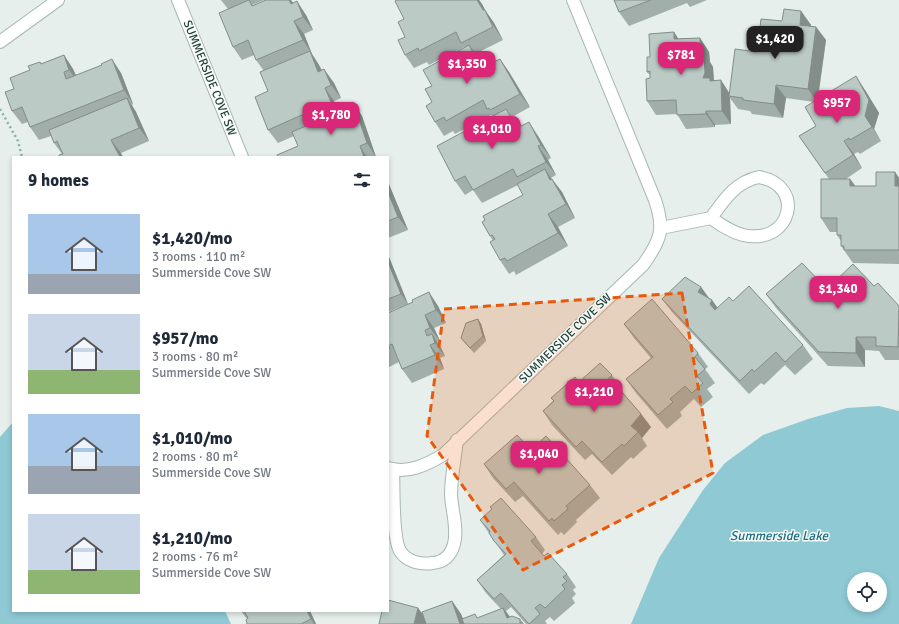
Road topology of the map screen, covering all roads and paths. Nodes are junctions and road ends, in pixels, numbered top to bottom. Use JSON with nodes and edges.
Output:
{"nodes":[{"id":1,"x":58,"y":0,"type":"edge"},
{"id":2,"x":178,"y":0,"type":"edge"},
{"id":3,"x":573,"y":0,"type":"edge"},
{"id":4,"x":0,"y":42,"type":"edge"},
{"id":5,"x":0,"y":109,"type":"edge"},
{"id":6,"x":22,"y":156,"type":"edge"},
{"id":7,"x":242,"y":156,"type":"edge"},
{"id":8,"x":711,"y":218,"type":"junction"},
{"id":9,"x":661,"y":228,"type":"junction"},
{"id":10,"x":457,"y":440,"type":"junction"},
{"id":11,"x":390,"y":469,"type":"edge"}],
"edges":[{"from":1,"to":4,"type":"street"},
{"from":2,"to":7,"type":"street","name":"SUMMERSIDE COVE SW"},
{"from":3,"to":9,"type":"street","name":"SUMMERSIDE COVE SW"},
{"from":5,"to":6,"type":"path"},
{"from":8,"to":8,"type":"street"},
{"from":8,"to":9,"type":"street"},
{"from":9,"to":10,"type":"street","name":"SUMMERSIDE COVE SW"},
{"from":10,"to":11,"type":"street","name":"SUMMERSIDE COVE SW"},
{"from":10,"to":11,"type":"street","name":"SUMMERSIDE COVE SW"}]}
